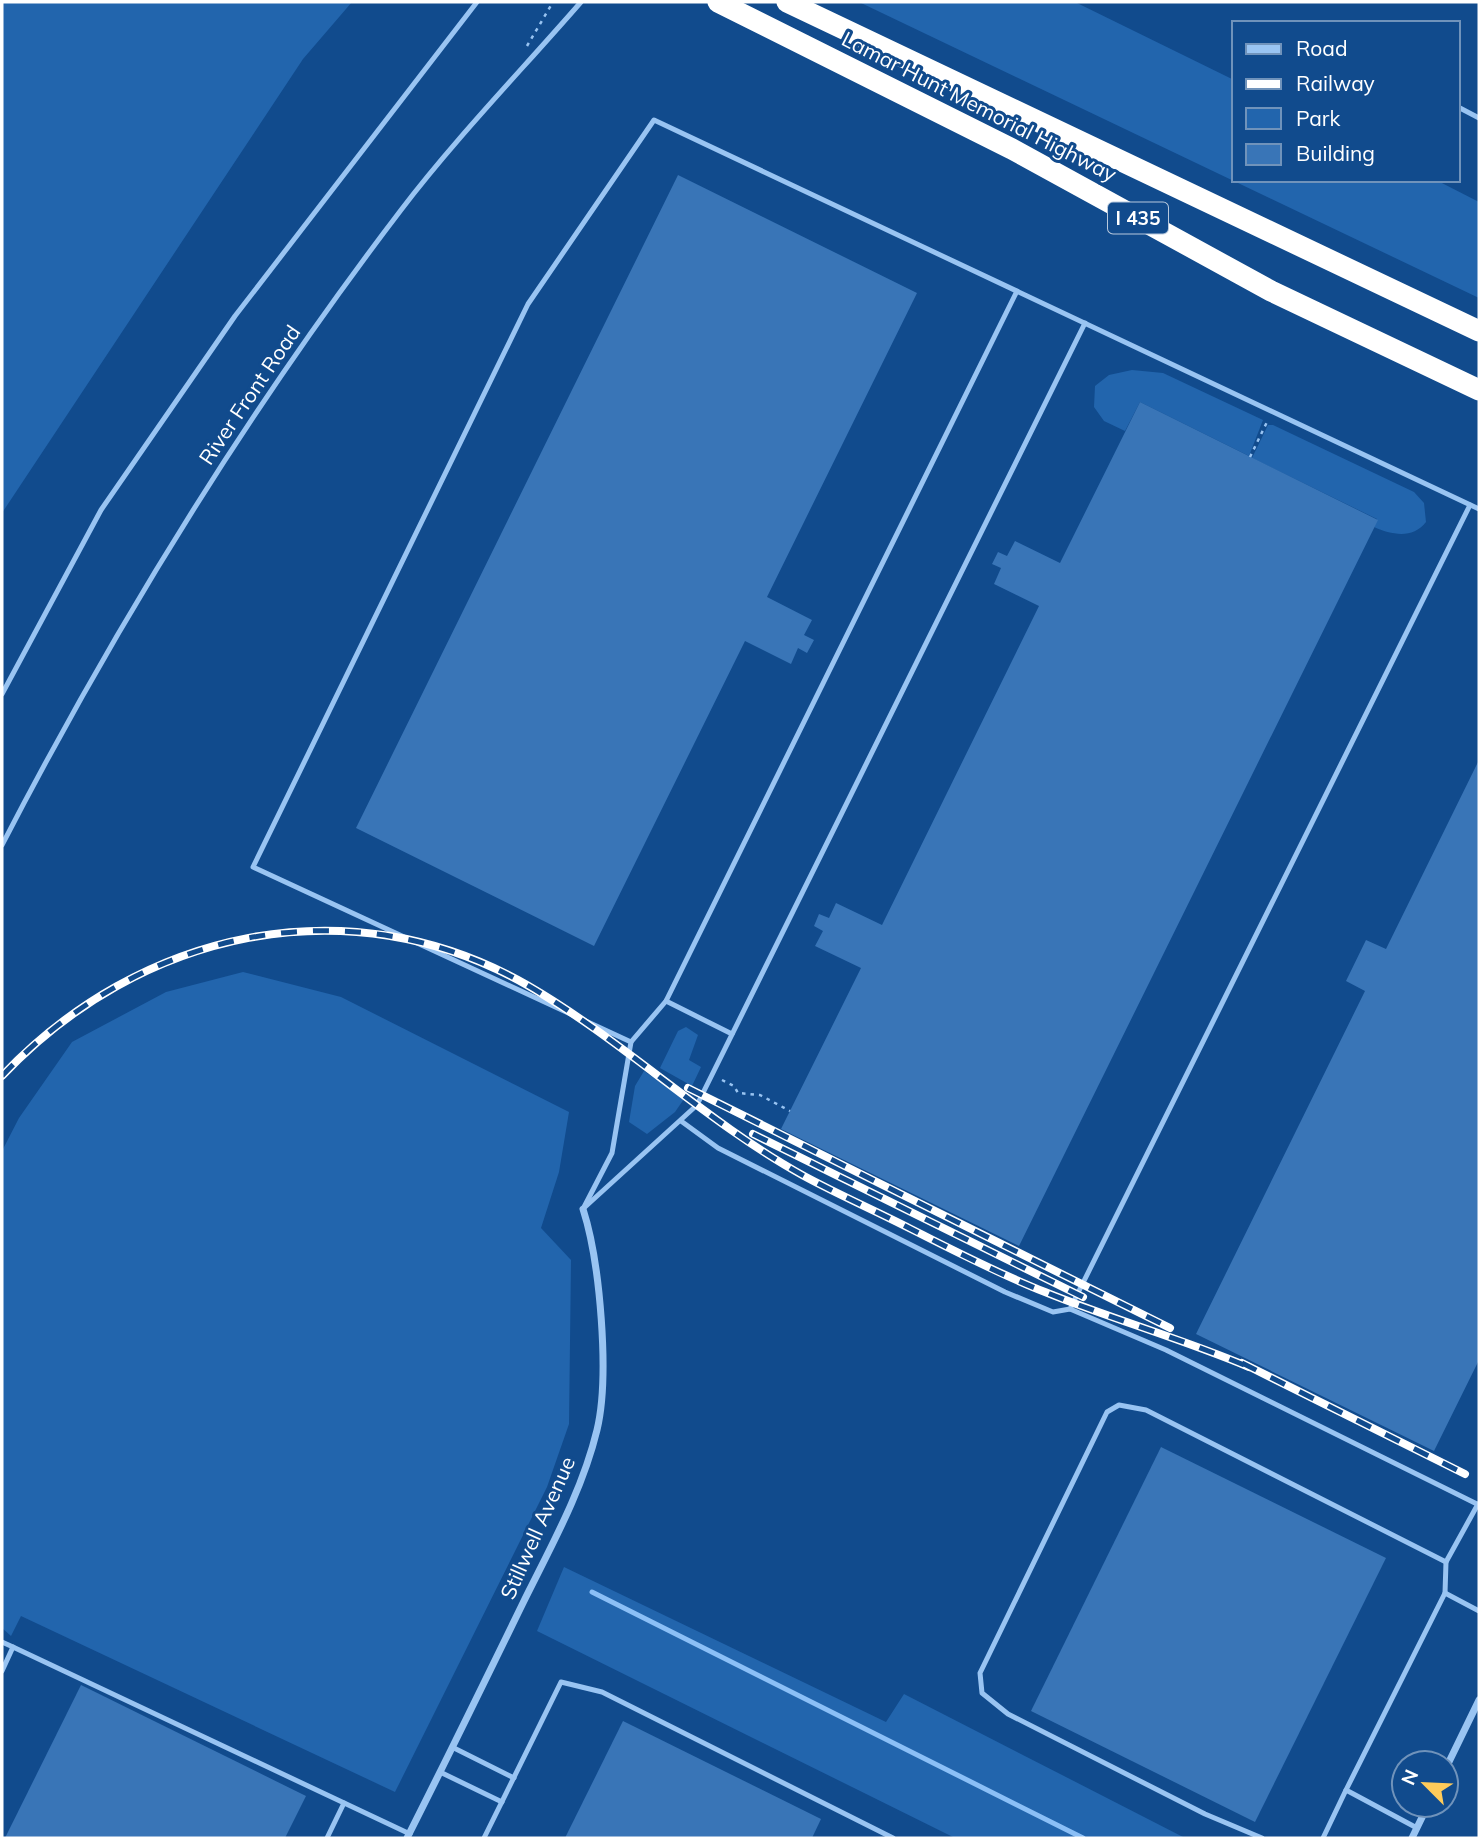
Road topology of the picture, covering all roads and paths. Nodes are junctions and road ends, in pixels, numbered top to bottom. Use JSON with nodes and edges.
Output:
{"nodes":[{"id":1,"x":477,"y":2,"type":"edge"},
{"id":2,"x":581,"y":2,"type":"edge"},
{"id":3,"x":718,"y":2,"type":"edge"},
{"id":4,"x":788,"y":2,"type":"edge"},
{"id":5,"x":1460,"y":108,"type":"edge"},
{"id":6,"x":1479,"y":118,"type":"edge"},
{"id":7,"x":1017,"y":291,"type":"junction"},
{"id":8,"x":1085,"y":323,"type":"junction"},
{"id":9,"x":1479,"y":331,"type":"edge"},
{"id":10,"x":1479,"y":390,"type":"edge"},
{"id":11,"x":1272,"y":412,"type":"junction"},
{"id":12,"x":1250,"y":457,"type":"dead end"},
{"id":13,"x":1470,"y":505,"type":"junction"},
{"id":14,"x":1479,"y":509,"type":"edge"},
{"id":15,"x":2,"y":694,"type":"edge"},
{"id":16,"x":2,"y":845,"type":"edge"},
{"id":17,"x":666,"y":1001,"type":"junction"},
{"id":18,"x":732,"y":1034,"type":"junction"},
{"id":19,"x":631,"y":1042,"type":"junction"},
{"id":20,"x":712,"y":1075,"type":"junction"},
{"id":21,"x":790,"y":1111,"type":"dead end"},
{"id":22,"x":681,"y":1121,"type":"junction"},
{"id":23,"x":583,"y":1209,"type":"junction"},
{"id":24,"x":1070,"y":1309,"type":"junction"},
{"id":25,"x":1478,"y":1504,"type":"edge"},
{"id":26,"x":1446,"y":1562,"type":"junction"},
{"id":27,"x":1445,"y":1593,"type":"junction"},
{"id":28,"x":1479,"y":1611,"type":"edge"},
{"id":29,"x":2,"y":1642,"type":"edge"},
{"id":30,"x":13,"y":1647,"type":"junction"},
{"id":31,"x":2,"y":1671,"type":"edge"},
{"id":32,"x":1479,"y":1700,"type":"edge"},
{"id":33,"x":452,"y":1747,"type":"junction"},
{"id":34,"x":1455,"y":1749,"type":"edge"},
{"id":35,"x":440,"y":1772,"type":"junction"},
{"id":36,"x":514,"y":1778,"type":"junction"},
{"id":37,"x":1346,"y":1790,"type":"junction"},
{"id":38,"x":502,"y":1802,"type":"junction"},
{"id":39,"x":344,"y":1803,"type":"junction"},
{"id":40,"x":1421,"y":1819,"type":"edge"},
{"id":41,"x":1417,"y":1828,"type":"junction"},
{"id":42,"x":409,"y":1836,"type":"edge"},
{"id":43,"x":327,"y":1838,"type":"edge"},
{"id":44,"x":484,"y":1838,"type":"edge"},
{"id":45,"x":893,"y":1838,"type":"edge"},
{"id":46,"x":1262,"y":1838,"type":"edge"},
{"id":47,"x":1323,"y":1838,"type":"edge"},
{"id":48,"x":1412,"y":1838,"type":"edge"}],
"edges":[{"from":1,"to":15,"type":"lane"},
{"from":2,"to":16,"type":"lane","name":"River Front Road"},
{"from":3,"to":10,"type":"highway","name":"Lamar Hunt Memorial Highway","number":"I 435"},
{"from":4,"to":9,"type":"highway","name":"Lamar Hunt Memorial Highway","number":"I 435"},
{"from":5,"to":6,"type":"lane"},
{"from":7,"to":8,"type":"lane"},
{"from":7,"to":17,"type":"lane"},
{"from":7,"to":19,"type":"lane"},
{"from":8,"to":11,"type":"lane"},
{"from":8,"to":18,"type":"lane"},
{"from":11,"to":12,"type":"path"},
{"from":11,"to":13,"type":"lane"},
{"from":13,"to":14,"type":"lane"},
{"from":13,"to":24,"type":"lane"},
{"from":17,"to":18,"type":"lane"},
{"from":17,"to":19,"type":"lane"},
{"from":18,"to":20,"type":"lane"},
{"from":19,"to":23,"type":"lane"},
{"from":20,"to":21,"type":"path"},
{"from":20,"to":22,"type":"lane"},
{"from":22,"to":23,"type":"lane"},
{"from":22,"to":24,"type":"lane"},
{"from":23,"to":33,"type":"street","name":"Stillwell Avenue"},
{"from":24,"to":25,"type":"lane"},
{"from":25,"to":26,"type":"lane"},
{"from":26,"to":27,"type":"lane"},
{"from":26,"to":46,"type":"lane"},
{"from":27,"to":28,"type":"lane"},
{"from":27,"to":37,"type":"lane"},
{"from":29,"to":30,"type":"lane"},
{"from":30,"to":31,"type":"lane"},
{"from":30,"to":39,"type":"lane"},
{"from":32,"to":34,"type":"street"},
{"from":33,"to":35,"type":"street","name":"Stillwell Avenue"},
{"from":33,"to":36,"type":"lane"},
{"from":35,"to":38,"type":"lane"},
{"from":35,"to":42,"type":"street","name":"Stillwell Avenue"},
{"from":36,"to":38,"type":"lane"},
{"from":36,"to":45,"type":"lane"},
{"from":37,"to":41,"type":"lane"},
{"from":37,"to":47,"type":"lane"},
{"from":38,"to":44,"type":"lane"},
{"from":39,"to":42,"type":"lane"},
{"from":39,"to":43,"type":"lane"},
{"from":40,"to":41,"type":"street"},
{"from":41,"to":48,"type":"street"}]}
